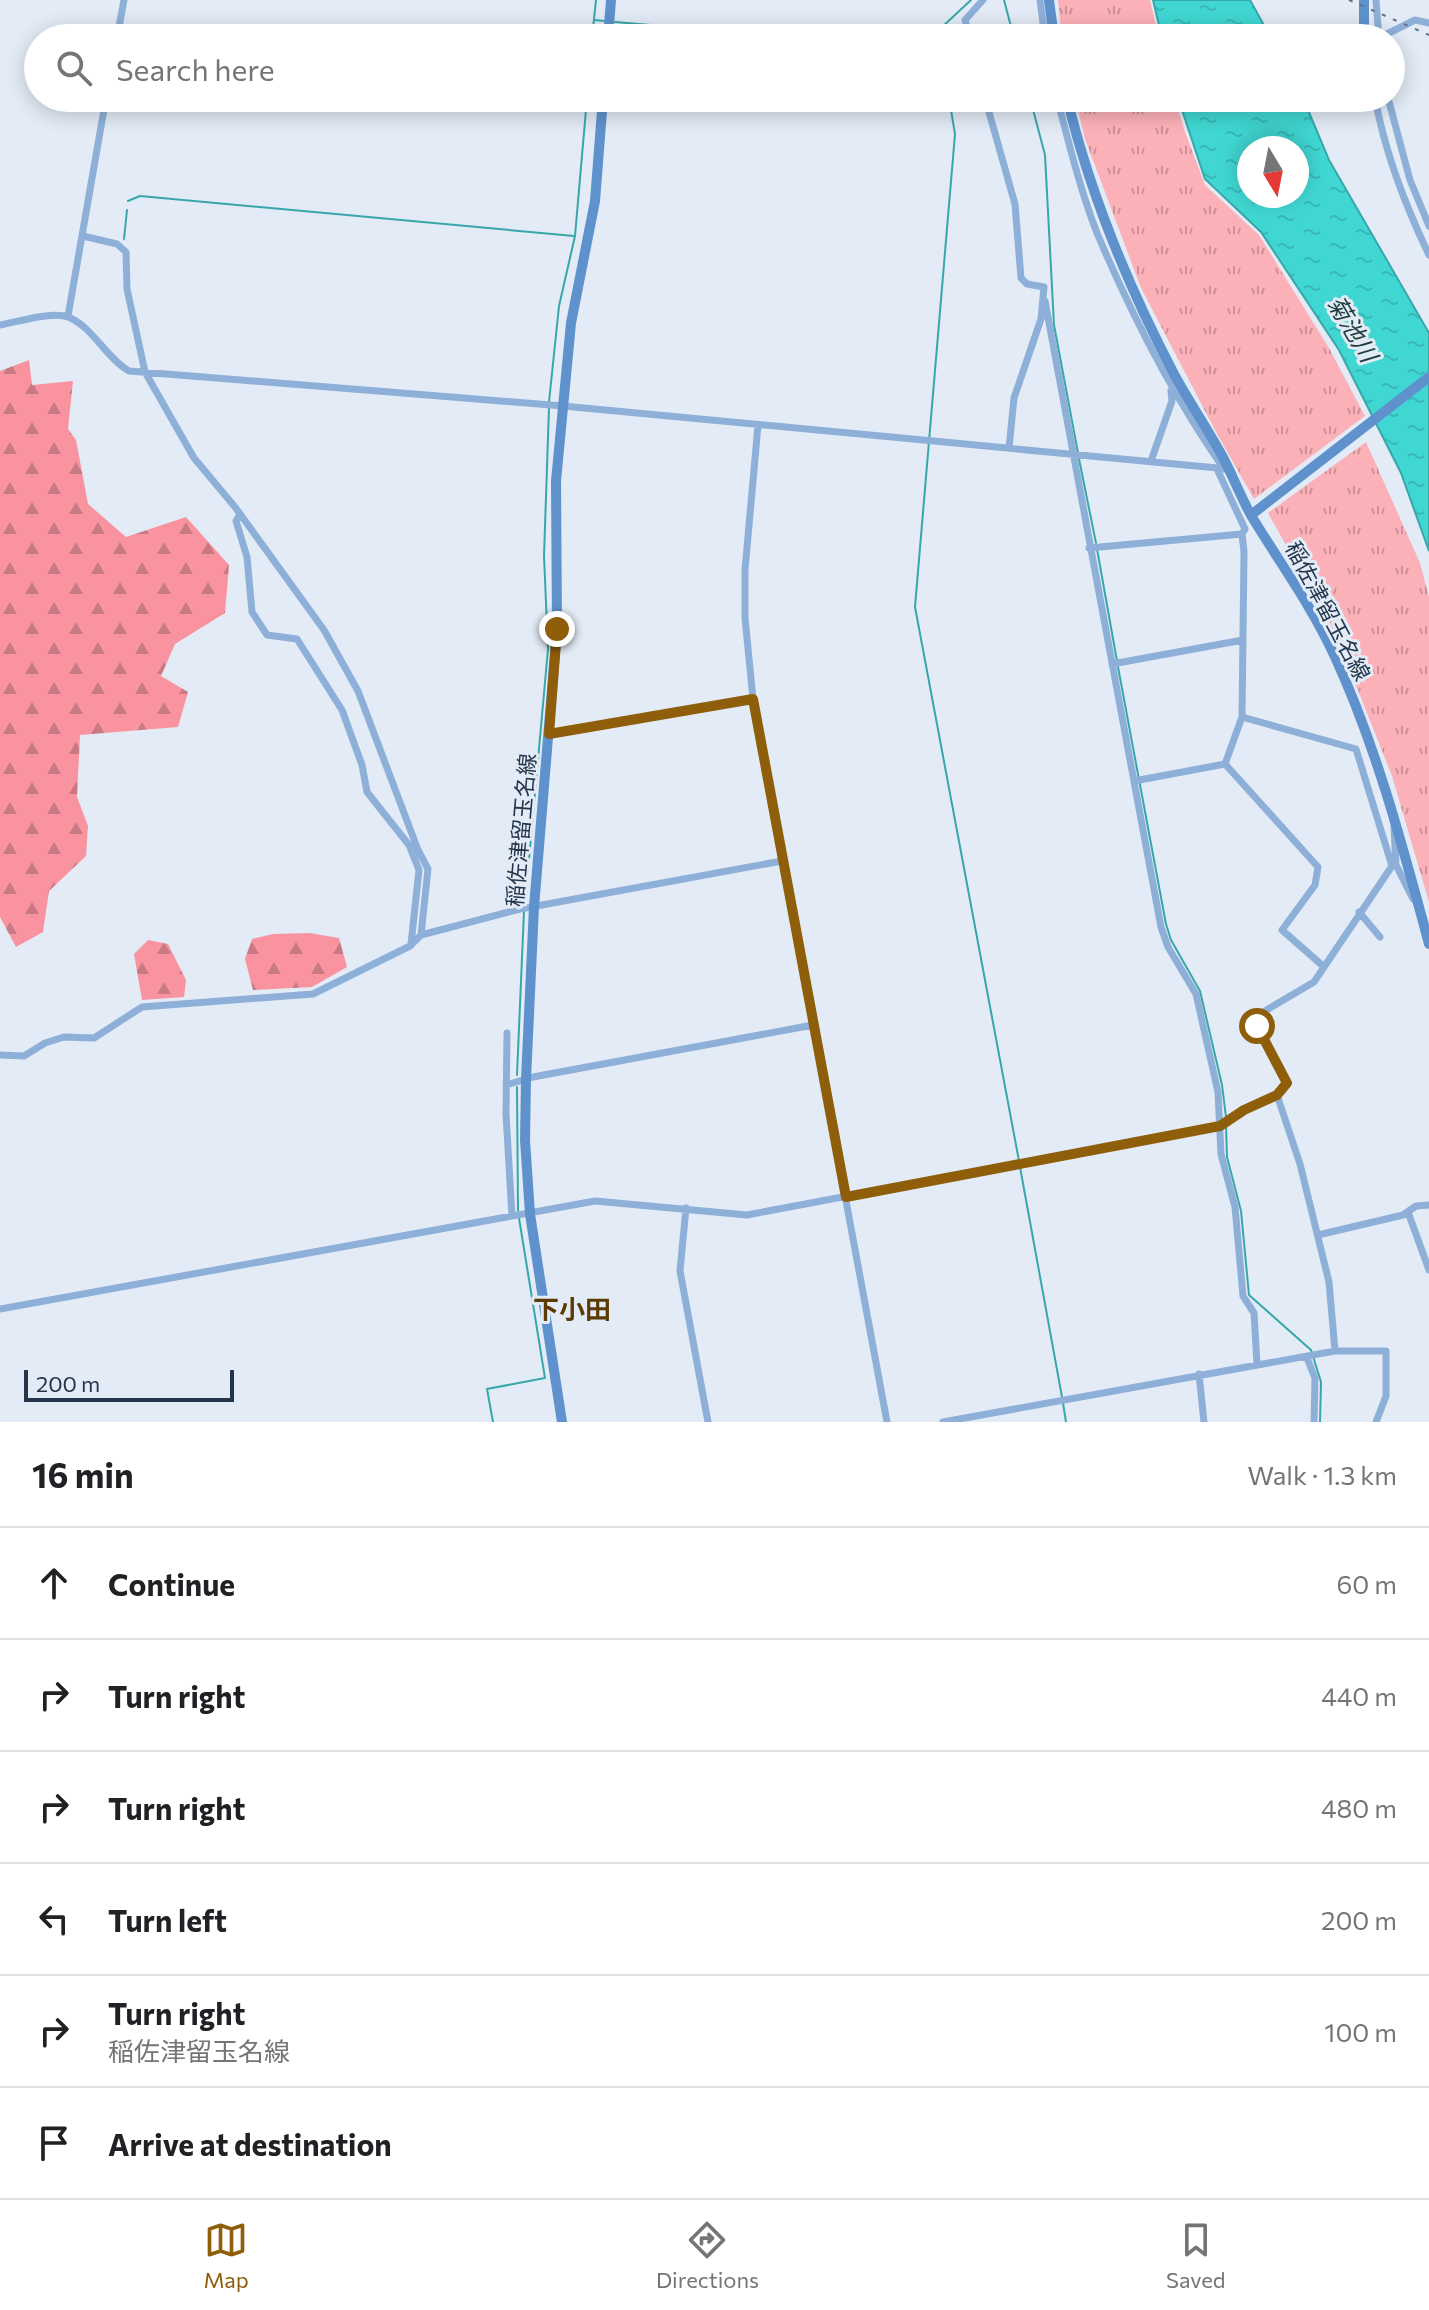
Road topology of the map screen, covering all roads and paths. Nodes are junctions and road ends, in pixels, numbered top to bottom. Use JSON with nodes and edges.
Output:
{"nodes":[{"id":1,"x":124,"y":0,"type":"edge"},
{"id":2,"x":611,"y":0,"type":"edge"},
{"id":3,"x":983,"y":0,"type":"edge"},
{"id":4,"x":1040,"y":0,"type":"edge"},
{"id":5,"x":1049,"y":0,"type":"edge"},
{"id":6,"x":1364,"y":0,"type":"edge"},
{"id":7,"x":1376,"y":0,"type":"edge"},
{"id":8,"x":1429,"y":23,"type":"edge"},
{"id":9,"x":120,"y":24,"type":"edge"},
{"id":10,"x":609,"y":24,"type":"edge"},
{"id":11,"x":966,"y":24,"type":"edge"},
{"id":12,"x":1043,"y":24,"type":"edge"},
{"id":13,"x":1052,"y":24,"type":"edge"},
{"id":14,"x":1365,"y":24,"type":"edge"},
{"id":15,"x":1378,"y":24,"type":"edge"},
{"id":16,"x":1405,"y":25,"type":"edge"},
{"id":17,"x":104,"y":112,"type":"edge"},
{"id":18,"x":602,"y":112,"type":"edge"},
{"id":19,"x":989,"y":112,"type":"edge"},
{"id":20,"x":1061,"y":112,"type":"edge"},
{"id":21,"x":1071,"y":112,"type":"edge"},
{"id":22,"x":1378,"y":112,"type":"edge"},
{"id":23,"x":1392,"y":112,"type":"edge"},
{"id":24,"x":1429,"y":226,"type":"edge"},
{"id":25,"x":83,"y":236,"type":"junction"},
{"id":26,"x":1429,"y":255,"type":"edge"},
{"id":27,"x":1045,"y":301,"type":"junction"},
{"id":28,"x":68,"y":316,"type":"junction"},
{"id":29,"x":0,"y":325,"type":"edge"},
{"id":30,"x":145,"y":372,"type":"junction"},
{"id":31,"x":1429,"y":377,"type":"edge"},
{"id":32,"x":1170,"y":384,"type":"junction"},
{"id":33,"x":554,"y":405,"type":"junction"},
{"id":34,"x":758,"y":425,"type":"junction"},
{"id":35,"x":1009,"y":448,"type":"junction"},
{"id":36,"x":1073,"y":454,"type":"junction"},
{"id":37,"x":1151,"y":461,"type":"junction"},
{"id":38,"x":1223,"y":469,"type":"junction"},
{"id":39,"x":240,"y":514,"type":"junction"},
{"id":40,"x":1251,"y":515,"type":"junction"},
{"id":41,"x":1242,"y":534,"type":"junction"},
{"id":42,"x":1091,"y":548,"type":"junction"},
{"id":43,"x":1243,"y":640,"type":"junction"},
{"id":44,"x":1113,"y":663,"type":"junction"},
{"id":45,"x":753,"y":699,"type":"junction"},
{"id":46,"x":1242,"y":717,"type":"junction"},
{"id":47,"x":549,"y":734,"type":"junction"},
{"id":48,"x":1225,"y":764,"type":"junction"},
{"id":49,"x":1134,"y":781,"type":"junction"},
{"id":50,"x":1393,"y":820,"type":"junction"},
{"id":51,"x":782,"y":861,"type":"junction"},
{"id":52,"x":1394,"y":866,"type":"junction"},
{"id":53,"x":532,"y":908,"type":"junction"},
{"id":54,"x":1420,"y":910,"type":"junction"},
{"id":55,"x":1359,"y":912,"type":"junction"},
{"id":56,"x":421,"y":935,"type":"junction"},
{"id":57,"x":1380,"y":937,"type":"dead end"},
{"id":58,"x":1429,"y":944,"type":"edge"},
{"id":59,"x":411,"y":945,"type":"junction"},
{"id":60,"x":1323,"y":966,"type":"junction"},
{"id":61,"x":813,"y":1025,"type":"junction"},
{"id":62,"x":507,"y":1033,"type":"dead end"},
{"id":63,"x":0,"y":1055,"type":"edge"},
{"id":64,"x":526,"y":1079,"type":"junction"},
{"id":65,"x":506,"y":1085,"type":"junction"},
{"id":66,"x":1277,"y":1095,"type":"junction"},
{"id":67,"x":1220,"y":1126,"type":"junction"},
{"id":68,"x":846,"y":1197,"type":"junction"},
{"id":69,"x":1429,"y":1205,"type":"edge"},
{"id":70,"x":686,"y":1208,"type":"junction"},
{"id":71,"x":1408,"y":1212,"type":"junction"},
{"id":72,"x":529,"y":1214,"type":"junction"},
{"id":73,"x":512,"y":1216,"type":"junction"},
{"id":74,"x":1318,"y":1235,"type":"junction"},
{"id":75,"x":1429,"y":1270,"type":"edge"},
{"id":76,"x":0,"y":1309,"type":"edge"},
{"id":77,"x":1335,"y":1351,"type":"junction"},
{"id":78,"x":1308,"y":1358,"type":"junction"},
{"id":79,"x":1257,"y":1364,"type":"junction"},
{"id":80,"x":1199,"y":1374,"type":"junction"},
{"id":81,"x":562,"y":1422,"type":"edge"},
{"id":82,"x":708,"y":1422,"type":"edge"},
{"id":83,"x":887,"y":1422,"type":"edge"},
{"id":84,"x":943,"y":1422,"type":"edge"},
{"id":85,"x":1204,"y":1422,"type":"edge"},
{"id":86,"x":1314,"y":1422,"type":"edge"},
{"id":87,"x":1376,"y":1422,"type":"edge"}],
"edges":[{"from":1,"to":9,"type":"street"},
{"from":2,"to":10,"type":"main road"},
{"from":3,"to":11,"type":"street"},
{"from":4,"to":12,"type":"street"},
{"from":5,"to":13,"type":"main road"},
{"from":6,"to":14,"type":"main road"},
{"from":7,"to":15,"type":"street"},
{"from":8,"to":16,"type":"street"},
{"from":17,"to":25,"type":"street"},
{"from":18,"to":33,"type":"main road","name":"稲佐津留玉名線"},
{"from":19,"to":27,"type":"street"},
{"from":20,"to":32,"type":"street"},
{"from":21,"to":38,"type":"main road","name":"稲佐津留玉名線"},
{"from":22,"to":26,"type":"street"},
{"from":23,"to":24,"type":"street"},
{"from":25,"to":28,"type":"street"},
{"from":25,"to":30,"type":"street"},
{"from":27,"to":35,"type":"street"},
{"from":27,"to":36,"type":"street"},
{"from":28,"to":29,"type":"street"},
{"from":28,"to":30,"type":"street"},
{"from":30,"to":33,"type":"street"},
{"from":30,"to":39,"type":"street"},
{"from":31,"to":40,"type":"main road"},
{"from":32,"to":37,"type":"street"},
{"from":32,"to":38,"type":"street"},
{"from":33,"to":34,"type":"street"},
{"from":33,"to":47,"type":"main road","name":"稲佐津留玉名線"},
{"from":34,"to":35,"type":"street"},
{"from":34,"to":45,"type":"street"},
{"from":35,"to":36,"type":"street"},
{"from":36,"to":37,"type":"street"},
{"from":36,"to":42,"type":"street"},
{"from":37,"to":38,"type":"street"},
{"from":38,"to":40,"type":"main road","name":"稲佐津留玉名線"},
{"from":38,"to":41,"type":"street"},
{"from":39,"to":56,"type":"street"},
{"from":39,"to":59,"type":"street"},
{"from":40,"to":50,"type":"main road","name":"稲佐津留玉名線"},
{"from":41,"to":42,"type":"street"},
{"from":41,"to":43,"type":"street"},
{"from":42,"to":44,"type":"street"},
{"from":43,"to":44,"type":"street"},
{"from":43,"to":46,"type":"street"},
{"from":44,"to":49,"type":"street"},
{"from":45,"to":47,"type":"street"},
{"from":45,"to":51,"type":"street"},
{"from":46,"to":48,"type":"street"},
{"from":46,"to":52,"type":"street"},
{"from":47,"to":53,"type":"main road","name":"稲佐津留玉名線"},
{"from":48,"to":49,"type":"street"},
{"from":48,"to":60,"type":"street"},
{"from":49,"to":67,"type":"street"},
{"from":50,"to":52,"type":"street"},
{"from":50,"to":54,"type":"main road","name":"稲佐津留玉名線"},
{"from":51,"to":53,"type":"street"},
{"from":51,"to":61,"type":"street"},
{"from":52,"to":54,"type":"street"},
{"from":52,"to":55,"type":"street"},
{"from":53,"to":56,"type":"street"},
{"from":53,"to":64,"type":"main road","name":"稲佐津留玉名線"},
{"from":54,"to":58,"type":"main road","name":"稲佐津留玉名線"},
{"from":55,"to":57,"type":"street"},
{"from":55,"to":60,"type":"street"},
{"from":56,"to":59,"type":"street"},
{"from":59,"to":63,"type":"street"},
{"from":60,"to":66,"type":"street"},
{"from":61,"to":64,"type":"street"},
{"from":61,"to":68,"type":"street"},
{"from":62,"to":65,"type":"street"},
{"from":64,"to":65,"type":"street"},
{"from":64,"to":72,"type":"main road","name":"稲佐津留玉名線"},
{"from":65,"to":73,"type":"street"},
{"from":66,"to":67,"type":"street"},
{"from":66,"to":74,"type":"street"},
{"from":67,"to":68,"type":"street"},
{"from":67,"to":79,"type":"street"},
{"from":68,"to":70,"type":"street"},
{"from":68,"to":83,"type":"street"},
{"from":69,"to":71,"type":"street"},
{"from":70,"to":72,"type":"street"},
{"from":70,"to":82,"type":"street"},
{"from":71,"to":74,"type":"street"},
{"from":71,"to":75,"type":"street"},
{"from":72,"to":73,"type":"street"},
{"from":72,"to":81,"type":"main road","name":"稲佐津留玉名線"},
{"from":73,"to":76,"type":"street"},
{"from":74,"to":77,"type":"street"},
{"from":77,"to":78,"type":"street"},
{"from":77,"to":87,"type":"street"},
{"from":78,"to":79,"type":"street"},
{"from":78,"to":86,"type":"street"},
{"from":79,"to":80,"type":"street"},
{"from":80,"to":84,"type":"street"},
{"from":80,"to":85,"type":"street"}]}
